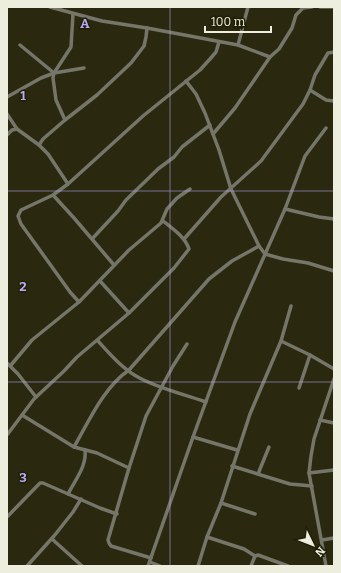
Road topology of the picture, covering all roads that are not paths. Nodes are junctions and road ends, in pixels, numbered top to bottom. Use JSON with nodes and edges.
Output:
{"nodes":[{"id":1,"x":50,"y":7,"type":"edge"},
{"id":2,"x":248,"y":7,"type":"edge"},
{"id":3,"x":312,"y":7,"type":"edge"},
{"id":4,"x":320,"y":7,"type":"edge"},
{"id":5,"x":334,"y":7,"type":"edge"},
{"id":6,"x":73,"y":14,"type":"junction"},
{"id":7,"x":147,"y":28,"type":"junction"},
{"id":8,"x":219,"y":42,"type":"junction"},
{"id":9,"x":20,"y":45,"type":"dead end"},
{"id":10,"x":238,"y":45,"type":"junction"},
{"id":11,"x":334,"y":52,"type":"edge"},
{"id":12,"x":270,"y":57,"type":"junction"},
{"id":13,"x":84,"y":68,"type":"dead end"},
{"id":14,"x":54,"y":73,"type":"junction"},
{"id":15,"x":186,"y":81,"type":"junction"},
{"id":16,"x":310,"y":90,"type":"junction"},
{"id":17,"x":7,"y":96,"type":"edge"},
{"id":18,"x":334,"y":101,"type":"edge"},
{"id":19,"x":7,"y":114,"type":"edge"},
{"id":20,"x":65,"y":120,"type":"junction"},
{"id":21,"x":210,"y":125,"type":"junction"},
{"id":22,"x":326,"y":128,"type":"dead end"},
{"id":23,"x":17,"y":129,"type":"junction"},
{"id":24,"x":213,"y":134,"type":"junction"},
{"id":25,"x":7,"y":135,"type":"edge"},
{"id":26,"x":39,"y":145,"type":"junction"},
{"id":27,"x":68,"y":184,"type":"junction"},
{"id":28,"x":190,"y":189,"type":"dead end"},
{"id":29,"x":231,"y":189,"type":"junction"},
{"id":30,"x":53,"y":195,"type":"junction"},
{"id":31,"x":285,"y":209,"type":"junction"},
{"id":32,"x":334,"y":219,"type":"edge"},
{"id":33,"x":163,"y":221,"type":"junction"},
{"id":34,"x":92,"y":239,"type":"junction"},
{"id":35,"x":184,"y":239,"type":"junction"},
{"id":36,"x":259,"y":246,"type":"junction"},
{"id":37,"x":265,"y":254,"type":"junction"},
{"id":38,"x":114,"y":265,"type":"junction"},
{"id":39,"x":334,"y":271,"type":"edge"},
{"id":40,"x":100,"y":281,"type":"junction"},
{"id":41,"x":79,"y":302,"type":"junction"},
{"id":42,"x":291,"y":306,"type":"dead end"},
{"id":43,"x":129,"y":313,"type":"junction"},
{"id":44,"x":98,"y":341,"type":"junction"},
{"id":45,"x":281,"y":341,"type":"junction"},
{"id":46,"x":187,"y":344,"type":"dead end"},
{"id":47,"x":310,"y":355,"type":"junction"},
{"id":48,"x":9,"y":364,"type":"edge"},
{"id":49,"x":334,"y":369,"type":"edge"},
{"id":50,"x":129,"y":370,"type":"junction"},
{"id":51,"x":334,"y":379,"type":"edge"},
{"id":52,"x":162,"y":387,"type":"junction"},
{"id":53,"x":299,"y":388,"type":"dead end"},
{"id":54,"x":36,"y":397,"type":"junction"},
{"id":55,"x":206,"y":402,"type":"junction"},
{"id":56,"x":22,"y":416,"type":"junction"},
{"id":57,"x":320,"y":420,"type":"junction"},
{"id":58,"x":334,"y":423,"type":"edge"},
{"id":59,"x":7,"y":435,"type":"edge"},
{"id":60,"x":193,"y":437,"type":"junction"},
{"id":61,"x":269,"y":446,"type":"dead end"},
{"id":62,"x":74,"y":447,"type":"junction"},
{"id":63,"x":85,"y":450,"type":"junction"},
{"id":64,"x":237,"y":450,"type":"junction"},
{"id":65,"x":232,"y":466,"type":"junction"},
{"id":66,"x":129,"y":468,"type":"junction"},
{"id":67,"x":334,"y":470,"type":"edge"},
{"id":68,"x":309,"y":473,"type":"junction"},
{"id":69,"x":258,"y":474,"type":"junction"},
{"id":70,"x":312,"y":486,"type":"junction"},
{"id":71,"x":68,"y":494,"type":"junction"},
{"id":72,"x":81,"y":500,"type":"junction"},
{"id":73,"x":221,"y":503,"type":"junction"},
{"id":74,"x":116,"y":514,"type":"junction"},
{"id":75,"x":255,"y":514,"type":"dead end"},
{"id":76,"x":7,"y":517,"type":"edge"},
{"id":77,"x":207,"y":537,"type":"junction"},
{"id":78,"x":334,"y":538,"type":"edge"},
{"id":79,"x":52,"y":539,"type":"junction"},
{"id":80,"x":322,"y":540,"type":"junction"},
{"id":81,"x":255,"y":556,"type":"junction"},
{"id":82,"x":150,"y":562,"type":"edge"},
{"id":83,"x":27,"y":566,"type":"edge"},
{"id":84,"x":82,"y":566,"type":"edge"},
{"id":85,"x":160,"y":566,"type":"edge"},
{"id":86,"x":198,"y":566,"type":"edge"},
{"id":87,"x":251,"y":566,"type":"edge"},
{"id":88,"x":288,"y":566,"type":"edge"},
{"id":89,"x":326,"y":566,"type":"edge"}],
"edges":[{"from":1,"to":6,"type":"street"},
{"from":2,"to":10,"type":"street"},
{"from":3,"to":12,"type":"street"},
{"from":4,"to":5,"type":"street"},
{"from":6,"to":7,"type":"street"},
{"from":6,"to":14,"type":"street"},
{"from":7,"to":8,"type":"street"},
{"from":7,"to":20,"type":"street"},
{"from":8,"to":10,"type":"street"},
{"from":8,"to":15,"type":"street"},
{"from":9,"to":14,"type":"street"},
{"from":10,"to":12,"type":"street"},
{"from":11,"to":16,"type":"street"},
{"from":12,"to":24,"type":"street"},
{"from":13,"to":14,"type":"street"},
{"from":14,"to":17,"type":"street"},
{"from":14,"to":20,"type":"street"},
{"from":15,"to":21,"type":"street"},
{"from":15,"to":27,"type":"street"},
{"from":16,"to":18,"type":"street"},
{"from":16,"to":29,"type":"street"},
{"from":19,"to":23,"type":"street"},
{"from":20,"to":26,"type":"street"},
{"from":21,"to":24,"type":"street"},
{"from":21,"to":34,"type":"street"},
{"from":22,"to":31,"type":"street"},
{"from":23,"to":25,"type":"street"},
{"from":23,"to":26,"type":"street"},
{"from":24,"to":29,"type":"street"},
{"from":26,"to":27,"type":"street"},
{"from":27,"to":30,"type":"street"},
{"from":28,"to":33,"type":"street"},
{"from":29,"to":35,"type":"street"},
{"from":29,"to":36,"type":"street"},
{"from":30,"to":34,"type":"street"},
{"from":30,"to":41,"type":"street"},
{"from":31,"to":32,"type":"street"},
{"from":31,"to":37,"type":"street"},
{"from":33,"to":35,"type":"street"},
{"from":33,"to":38,"type":"street"},
{"from":34,"to":38,"type":"street"},
{"from":35,"to":43,"type":"street"},
{"from":36,"to":37,"type":"street"},
{"from":36,"to":50,"type":"street"},
{"from":37,"to":39,"type":"street"},
{"from":37,"to":55,"type":"street"},
{"from":38,"to":40,"type":"street"},
{"from":40,"to":41,"type":"street"},
{"from":40,"to":43,"type":"street"},
{"from":41,"to":48,"type":"street"},
{"from":42,"to":45,"type":"street"},
{"from":43,"to":44,"type":"street"},
{"from":44,"to":50,"type":"street"},
{"from":44,"to":54,"type":"street"},
{"from":45,"to":47,"type":"street"},
{"from":45,"to":64,"type":"street"},
{"from":46,"to":52,"type":"street"},
{"from":47,"to":49,"type":"street"},
{"from":47,"to":53,"type":"street"},
{"from":48,"to":54,"type":"street"},
{"from":50,"to":52,"type":"street"},
{"from":50,"to":62,"type":"street"},
{"from":51,"to":57,"type":"street"},
{"from":52,"to":55,"type":"street"},
{"from":52,"to":66,"type":"street"},
{"from":54,"to":56,"type":"street"},
{"from":55,"to":60,"type":"street"},
{"from":56,"to":59,"type":"street"},
{"from":56,"to":62,"type":"street"},
{"from":57,"to":58,"type":"street"},
{"from":57,"to":68,"type":"street"},
{"from":60,"to":64,"type":"street"},
{"from":60,"to":82,"type":"street"},
{"from":61,"to":69,"type":"street"},
{"from":62,"to":63,"type":"street"},
{"from":63,"to":66,"type":"street"},
{"from":63,"to":71,"type":"street"},
{"from":64,"to":65,"type":"street"},
{"from":65,"to":69,"type":"street"},
{"from":65,"to":73,"type":"street"},
{"from":66,"to":74,"type":"street"},
{"from":67,"to":68,"type":"street"},
{"from":68,"to":70,"type":"street"},
{"from":69,"to":70,"type":"street"},
{"from":70,"to":80,"type":"street"},
{"from":71,"to":72,"type":"street"},
{"from":71,"to":76,"type":"street"},
{"from":72,"to":74,"type":"street"},
{"from":72,"to":79,"type":"street"},
{"from":73,"to":75,"type":"street"},
{"from":73,"to":77,"type":"street"},
{"from":74,"to":82,"type":"street"},
{"from":77,"to":81,"type":"street"},
{"from":77,"to":86,"type":"street"},
{"from":78,"to":80,"type":"street"},
{"from":79,"to":83,"type":"street"},
{"from":79,"to":84,"type":"street"},
{"from":80,"to":89,"type":"street"},
{"from":81,"to":87,"type":"street"},
{"from":81,"to":88,"type":"street"},
{"from":82,"to":85,"type":"street"}]}
